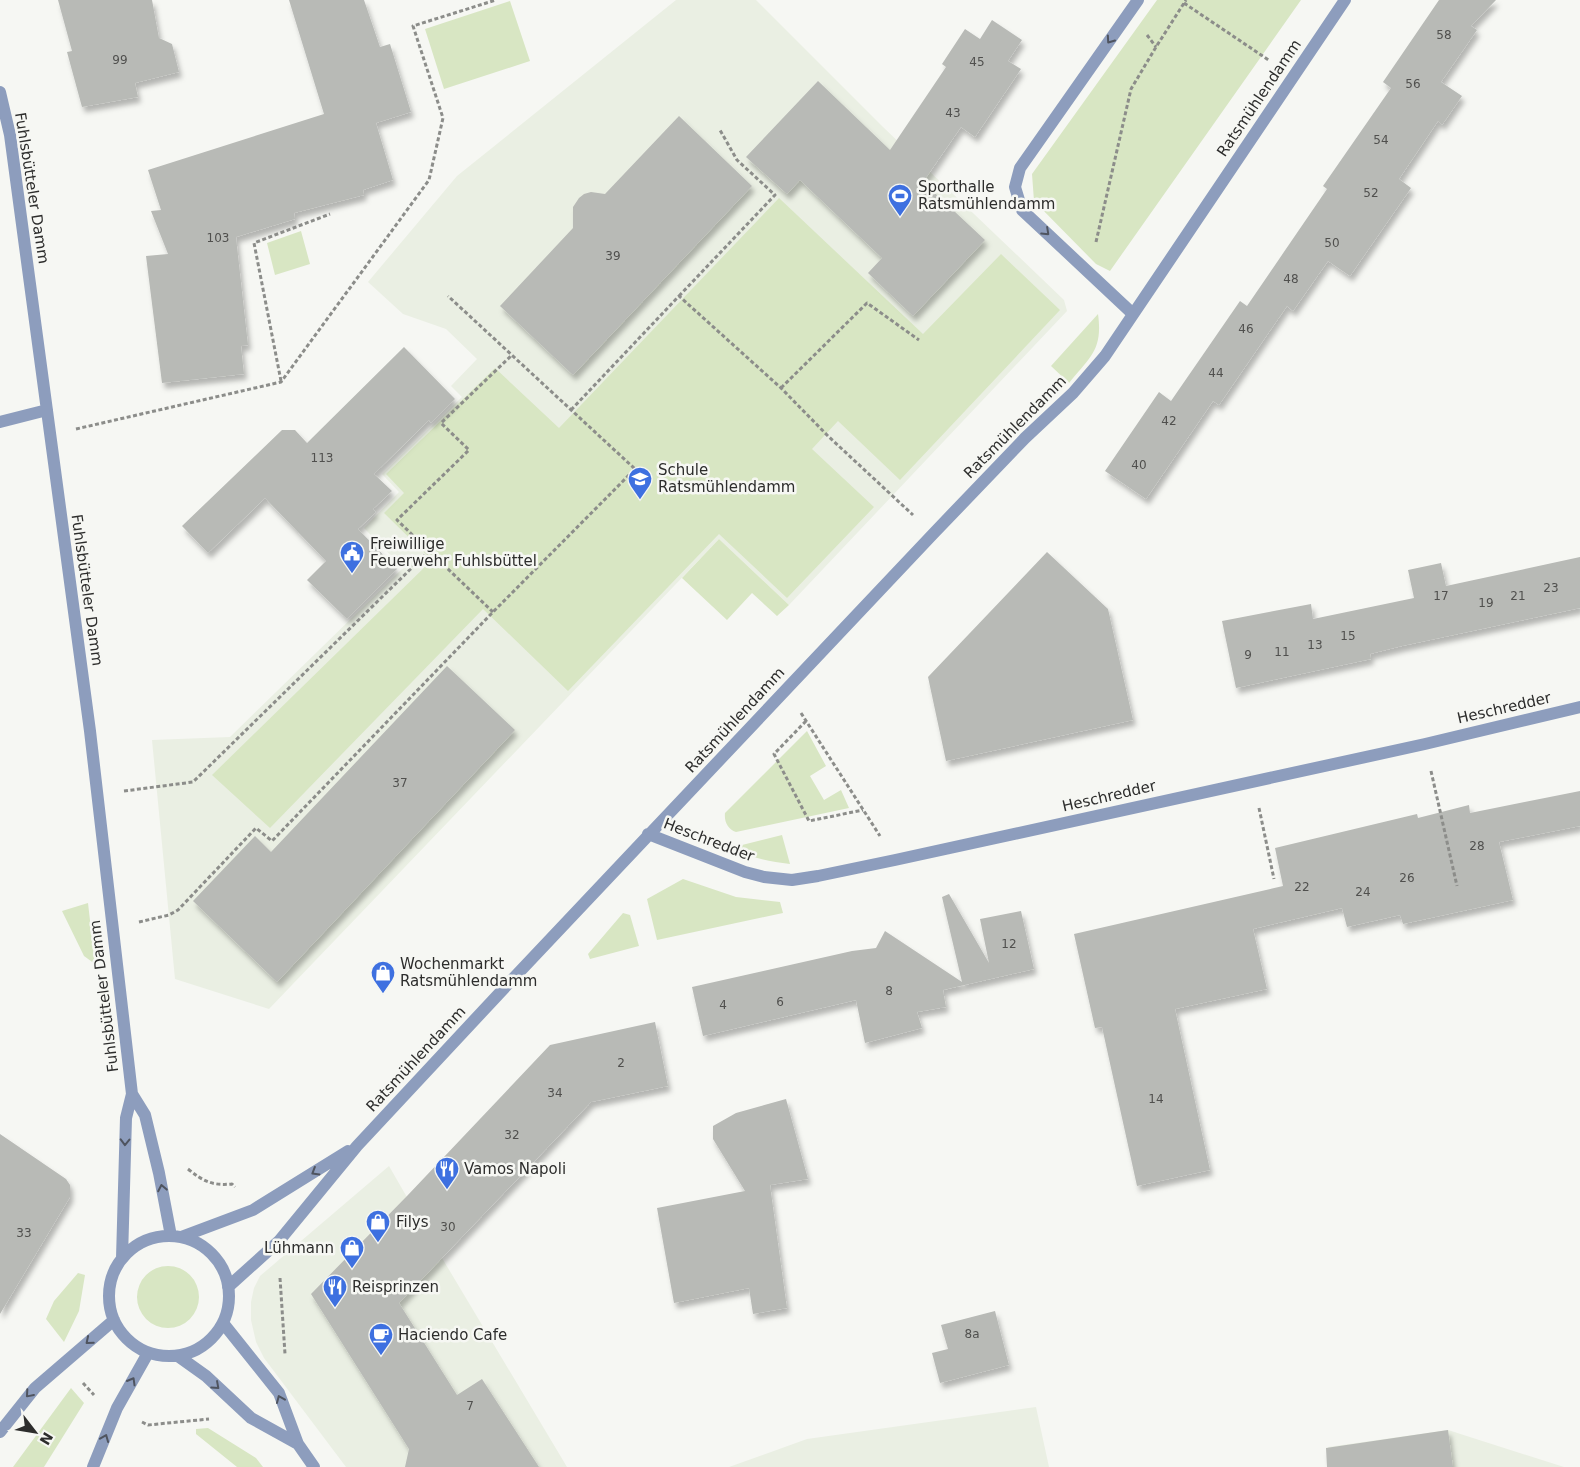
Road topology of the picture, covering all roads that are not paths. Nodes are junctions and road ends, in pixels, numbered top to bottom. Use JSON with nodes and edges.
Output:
{"nodes":[{"id":1,"x":1138,"y":0,"type":"edge"},
{"id":2,"x":1345,"y":0,"type":"edge"},
{"id":3,"x":0,"y":92,"type":"edge"},
{"id":4,"x":1133,"y":314,"type":"junction"},
{"id":5,"x":47,"y":410,"type":"junction"},
{"id":6,"x":0,"y":422,"type":"edge"},
{"id":7,"x":1580,"y":707,"type":"edge"},
{"id":8,"x":648,"y":834,"type":"junction"},
{"id":9,"x":132,"y":1094,"type":"junction"},
{"id":10,"x":357,"y":1146,"type":"junction"},
{"id":11,"x":176,"y":1236,"type":"junction"},
{"id":12,"x":122,"y":1258,"type":"junction"},
{"id":13,"x":228,"y":1287,"type":"junction"},
{"id":14,"x":114,"y":1320,"type":"junction"},
{"id":15,"x":223,"y":1323,"type":"junction"},
{"id":16,"x":148,"y":1353,"type":"junction"},
{"id":17,"x":178,"y":1356,"type":"junction"},
{"id":18,"x":0,"y":1432,"type":"edge"},
{"id":19,"x":298,"y":1444,"type":"junction"},
{"id":20,"x":93,"y":1467,"type":"edge"},
{"id":21,"x":314,"y":1467,"type":"edge"}],
"edges":[{"from":1,"to":4,"type":"street","one_way":true},
{"from":2,"to":4,"type":"street","name":"Ratsmühlendamm"},
{"from":3,"to":5,"type":"street","name":"Fuhlsbütteler Damm"},
{"from":4,"to":8,"type":"street","name":"Ratsmühlendamm"},
{"from":5,"to":6,"type":"street"},
{"from":5,"to":9,"type":"street","name":"Fuhlsbütteler Damm"},
{"from":7,"to":8,"type":"street","name":"Heschredder"},
{"from":8,"to":10,"type":"street","name":"Ratsmühlendamm"},
{"from":11,"to":9,"type":"street","name":"Fuhlsbütteler Damm","one_way":true},
{"from":9,"to":12,"type":"street","name":"Fuhlsbütteler Damm","one_way":true},
{"from":10,"to":11,"type":"street","name":"Ratsmühlendamm","one_way":true},
{"from":10,"to":13,"type":"street","name":"Ratsmühlendamm"},
{"from":11,"to":12,"type":"street","name":"Ratsmühlendamm"},
{"from":11,"to":13,"type":"street","name":"Ratsmühlendamm"},
{"from":12,"to":14,"type":"street","name":"Ratsmühlendamm"},
{"from":13,"to":15,"type":"street","name":"Ratsmühlendamm"},
{"from":14,"to":16,"type":"street","name":"Ratsmühlendamm"},
{"from":14,"to":18,"type":"street","one_way":true},
{"from":15,"to":17,"type":"street","name":"Ratsmühlendamm"},
{"from":19,"to":15,"type":"street","one_way":true},
{"from":16,"to":17,"type":"street","name":"Ratsmühlendamm"},
{"from":20,"to":16,"type":"street","one_way":true},
{"from":17,"to":19,"type":"street","one_way":true},
{"from":19,"to":21,"type":"street"}]}
